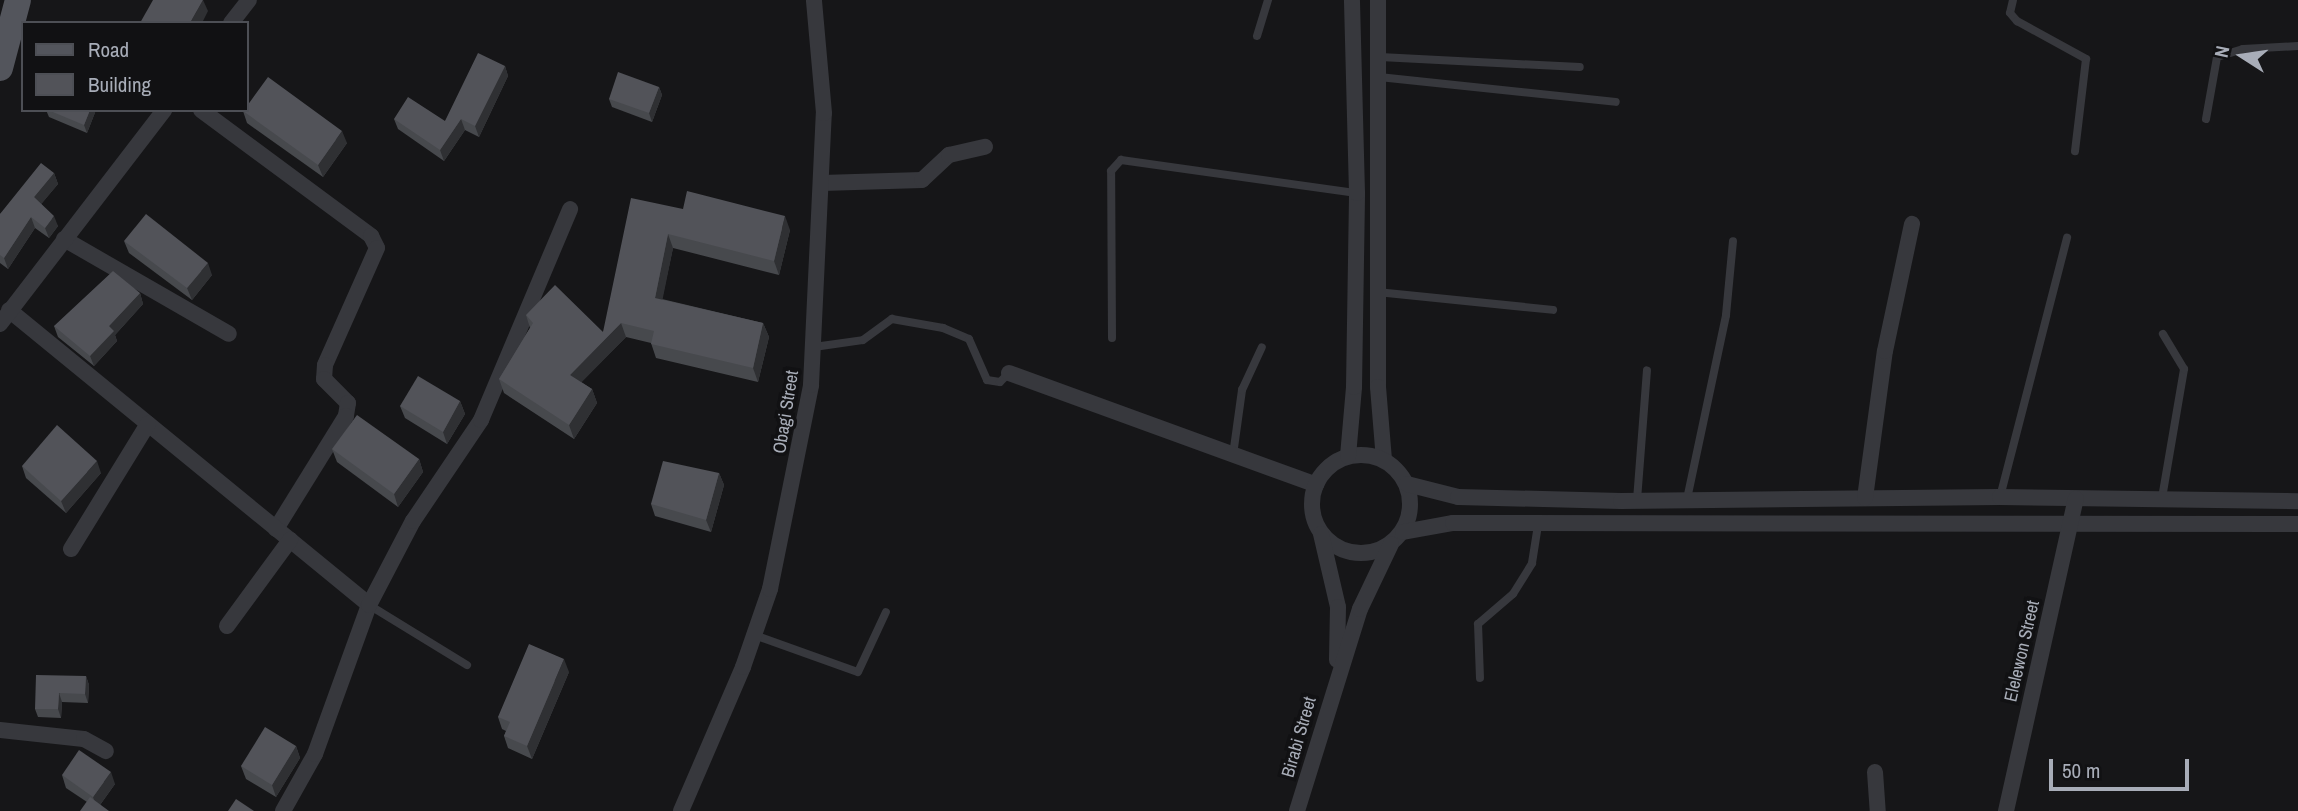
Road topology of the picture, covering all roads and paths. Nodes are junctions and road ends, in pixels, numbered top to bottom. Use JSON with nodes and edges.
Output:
{"nodes":[{"id":1,"x":18,"y":0,"type":"edge"},
{"id":2,"x":249,"y":0,"type":"edge"},
{"id":3,"x":814,"y":0,"type":"edge"},
{"id":4,"x":1268,"y":0,"type":"edge"},
{"id":5,"x":1352,"y":0,"type":"edge"},
{"id":6,"x":1378,"y":0,"type":"edge"},
{"id":7,"x":2013,"y":0,"type":"edge"},
{"id":8,"x":233,"y":21,"type":"edge"},
{"id":9,"x":1257,"y":36,"type":"dead end"},
{"id":10,"x":2298,"y":46,"type":"edge"},
{"id":11,"x":1380,"y":57,"type":"junction"},
{"id":12,"x":1580,"y":67,"type":"dead end"},
{"id":13,"x":0,"y":68,"type":"edge"},
{"id":14,"x":1379,"y":77,"type":"junction"},
{"id":15,"x":1616,"y":102,"type":"dead end"},
{"id":16,"x":162,"y":112,"type":"edge"},
{"id":17,"x":204,"y":112,"type":"edge"},
{"id":18,"x":2206,"y":119,"type":"dead end"},
{"id":19,"x":985,"y":147,"type":"dead end"},
{"id":20,"x":2075,"y":151,"type":"dead end"},
{"id":21,"x":822,"y":183,"type":"junction"},
{"id":22,"x":1357,"y":193,"type":"junction"},
{"id":23,"x":570,"y":209,"type":"dead end"},
{"id":24,"x":1912,"y":224,"type":"dead end"},
{"id":25,"x":2067,"y":237,"type":"dead end"},
{"id":26,"x":64,"y":239,"type":"junction"},
{"id":27,"x":1733,"y":241,"type":"dead end"},
{"id":28,"x":1377,"y":292,"type":"junction"},
{"id":29,"x":1553,"y":310,"type":"dead end"},
{"id":30,"x":5,"y":317,"type":"edge"},
{"id":31,"x":229,"y":334,"type":"dead end"},
{"id":32,"x":2163,"y":334,"type":"dead end"},
{"id":33,"x":1112,"y":338,"type":"dead end"},
{"id":34,"x":814,"y":347,"type":"junction"},
{"id":35,"x":1262,"y":347,"type":"dead end"},
{"id":36,"x":1647,"y":370,"type":"dead end"},
{"id":37,"x":1009,"y":373,"type":"joint"},
{"id":38,"x":148,"y":424,"type":"junction"},
{"id":39,"x":1233,"y":455,"type":"junction"},
{"id":40,"x":1348,"y":456,"type":"junction"},
{"id":41,"x":1384,"y":460,"type":"junction"},
{"id":42,"x":1407,"y":484,"type":"junction"},
{"id":43,"x":1315,"y":485,"type":"junction"},
{"id":44,"x":2000,"y":497,"type":"junction"},
{"id":45,"x":1865,"y":498,"type":"junction"},
{"id":46,"x":2162,"y":498,"type":"junction"},
{"id":47,"x":1687,"y":499,"type":"junction"},
{"id":48,"x":2076,"y":499,"type":"junction"},
{"id":49,"x":1637,"y":500,"type":"junction"},
{"id":50,"x":2298,"y":501,"type":"edge"},
{"id":51,"x":1538,"y":524,"type":"junction"},
{"id":52,"x":2298,"y":524,"type":"edge"},
{"id":53,"x":2070,"y":525,"type":"junction"},
{"id":54,"x":276,"y":529,"type":"junction"},
{"id":55,"x":1320,"y":531,"type":"junction"},
{"id":56,"x":1397,"y":538,"type":"junction"},
{"id":57,"x":290,"y":540,"type":"junction"},
{"id":58,"x":71,"y":549,"type":"dead end"},
{"id":59,"x":369,"y":605,"type":"junction"},
{"id":60,"x":886,"y":612,"type":"dead end"},
{"id":61,"x":228,"y":626,"type":"dead end"},
{"id":62,"x":754,"y":635,"type":"junction"},
{"id":63,"x":467,"y":665,"type":"dead end"},
{"id":64,"x":1337,"y":673,"type":"junction"},
{"id":65,"x":1480,"y":678,"type":"dead end"},
{"id":66,"x":0,"y":730,"type":"edge"},
{"id":67,"x":106,"y":751,"type":"dead end"},
{"id":68,"x":1875,"y":772,"type":"dead end"},
{"id":69,"x":283,"y":811,"type":"edge"},
{"id":70,"x":681,"y":811,"type":"edge"},
{"id":71,"x":1297,"y":811,"type":"edge"},
{"id":72,"x":1878,"y":811,"type":"edge"},
{"id":73,"x":2006,"y":811,"type":"edge"}],
"edges":[{"from":1,"to":13,"type":"main road"},
{"from":2,"to":8,"type":"street"},
{"from":3,"to":21,"type":"street","name":"Obagi Street"},
{"from":4,"to":9,"type":"lane"},
{"from":5,"to":22,"type":"street"},
{"from":6,"to":11,"type":"street"},
{"from":7,"to":20,"type":"lane"},
{"from":10,"to":18,"type":"lane"},
{"from":11,"to":12,"type":"lane"},
{"from":11,"to":14,"type":"street"},
{"from":14,"to":15,"type":"lane"},
{"from":14,"to":28,"type":"street"},
{"from":16,"to":26,"type":"street"},
{"from":17,"to":54,"type":"street"},
{"from":19,"to":21,"type":"street"},
{"from":21,"to":34,"type":"street","name":"Obagi Street"},
{"from":22,"to":33,"type":"lane"},
{"from":22,"to":40,"type":"street"},
{"from":23,"to":59,"type":"street"},
{"from":24,"to":45,"type":"street"},
{"from":25,"to":44,"type":"lane"},
{"from":26,"to":30,"type":"street"},
{"from":26,"to":31,"type":"street"},
{"from":27,"to":47,"type":"lane"},
{"from":28,"to":29,"type":"lane"},
{"from":28,"to":41,"type":"street"},
{"from":30,"to":38,"type":"street"},
{"from":32,"to":46,"type":"lane"},
{"from":34,"to":37,"type":"lane"},
{"from":34,"to":62,"type":"street","name":"Obagi Street"},
{"from":35,"to":39,"type":"lane"},
{"from":36,"to":49,"type":"lane"},
{"from":37,"to":39,"type":"street"},
{"from":38,"to":54,"type":"street"},
{"from":38,"to":58,"type":"street"},
{"from":39,"to":43,"type":"street"},
{"from":40,"to":41,"type":"street"},
{"from":40,"to":43,"type":"street"},
{"from":41,"to":42,"type":"street"},
{"from":42,"to":49,"type":"street"},
{"from":42,"to":56,"type":"street"},
{"from":43,"to":55,"type":"street"},
{"from":44,"to":45,"type":"street"},
{"from":44,"to":48,"type":"street"},
{"from":45,"to":47,"type":"street"},
{"from":46,"to":48,"type":"street"},
{"from":46,"to":50,"type":"street"},
{"from":47,"to":49,"type":"street"},
{"from":48,"to":53,"type":"street","name":"Elelewon Street"},
{"from":51,"to":53,"type":"street"},
{"from":51,"to":56,"type":"street"},
{"from":51,"to":65,"type":"lane"},
{"from":52,"to":53,"type":"street"},
{"from":53,"to":73,"type":"street","name":"Elelewon Street"},
{"from":54,"to":57,"type":"street"},
{"from":55,"to":56,"type":"street"},
{"from":55,"to":64,"type":"street"},
{"from":56,"to":64,"type":"street"},
{"from":57,"to":59,"type":"street"},
{"from":57,"to":61,"type":"street"},
{"from":59,"to":63,"type":"lane"},
{"from":59,"to":69,"type":"street"},
{"from":60,"to":62,"type":"lane"},
{"from":62,"to":70,"type":"street","name":"Obagi Street"},
{"from":64,"to":71,"type":"street","name":"Birabi Street"},
{"from":66,"to":67,"type":"street"},
{"from":68,"to":72,"type":"street"}]}
